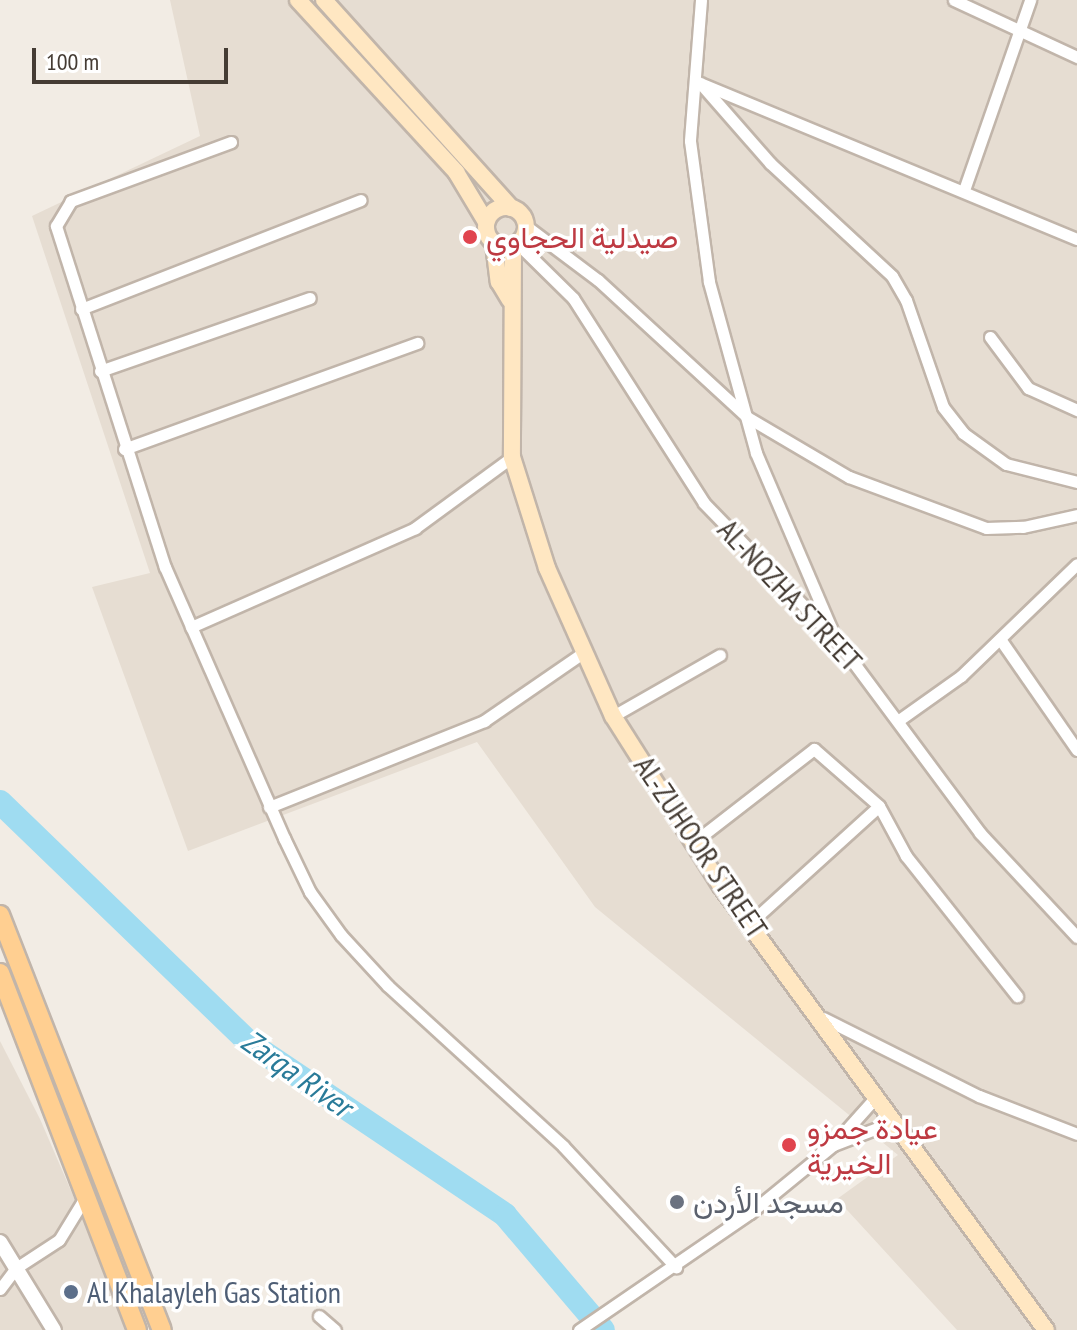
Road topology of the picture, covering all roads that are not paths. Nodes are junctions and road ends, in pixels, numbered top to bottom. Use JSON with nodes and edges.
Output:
{"nodes":[{"id":1,"x":298,"y":0,"type":"edge"},
{"id":2,"x":324,"y":0,"type":"edge"},
{"id":3,"x":701,"y":0,"type":"edge"},
{"id":4,"x":954,"y":0,"type":"edge"},
{"id":5,"x":1030,"y":0,"type":"edge"},
{"id":6,"x":1018,"y":30,"type":"junction"},
{"id":7,"x":1077,"y":57,"type":"edge"},
{"id":8,"x":695,"y":81,"type":"junction"},
{"id":9,"x":231,"y":142,"type":"dead end"},
{"id":10,"x":964,"y":190,"type":"junction"},
{"id":11,"x":360,"y":200,"type":"dead end"},
{"id":12,"x":511,"y":208,"type":"junction"},
{"id":13,"x":486,"y":222,"type":"junction"},
{"id":14,"x":526,"y":226,"type":"junction"},
{"id":15,"x":1077,"y":239,"type":"edge"},
{"id":16,"x":494,"y":244,"type":"junction"},
{"id":17,"x":515,"y":245,"type":"junction"},
{"id":18,"x":310,"y":298,"type":"dead end"},
{"id":19,"x":510,"y":300,"type":"junction"},
{"id":20,"x":81,"y":309,"type":"junction"},
{"id":21,"x":990,"y":337,"type":"dead end"},
{"id":22,"x":417,"y":343,"type":"dead end"},
{"id":23,"x":100,"y":371,"type":"junction"},
{"id":24,"x":1077,"y":410,"type":"edge"},
{"id":25,"x":747,"y":417,"type":"junction"},
{"id":26,"x":124,"y":449,"type":"junction"},
{"id":27,"x":512,"y":457,"type":"junction"},
{"id":28,"x":1077,"y":482,"type":"edge"},
{"id":29,"x":1077,"y":515,"type":"edge"},
{"id":30,"x":1077,"y":564,"type":"edge"},
{"id":31,"x":191,"y":627,"type":"junction"},
{"id":32,"x":836,"y":639,"type":"junction"},
{"id":33,"x":1000,"y":639,"type":"junction"},
{"id":34,"x":584,"y":652,"type":"junction"},
{"id":35,"x":720,"y":655,"type":"dead end"},
{"id":36,"x":613,"y":716,"type":"junction"},
{"id":37,"x":899,"y":720,"type":"junction"},
{"id":38,"x":1077,"y":750,"type":"edge"},
{"id":39,"x":879,"y":806,"type":"junction"},
{"id":40,"x":269,"y":807,"type":"junction"},
{"id":41,"x":694,"y":842,"type":"junction"},
{"id":42,"x":0,"y":915,"type":"edge"},
{"id":43,"x":750,"y":923,"type":"junction"},
{"id":44,"x":1077,"y":937,"type":"edge"},
{"id":45,"x":0,"y":973,"type":"edge"},
{"id":46,"x":1017,"y":996,"type":"dead end"},
{"id":47,"x":823,"y":1018,"type":"junction"},
{"id":48,"x":875,"y":1098,"type":"junction"},
{"id":49,"x":893,"y":1122,"type":"junction"},
{"id":50,"x":1077,"y":1134,"type":"edge"},
{"id":51,"x":75,"y":1140,"type":"junction"},
{"id":52,"x":833,"y":1145,"type":"junction"},
{"id":53,"x":86,"y":1196,"type":"junction"},
{"id":54,"x":0,"y":1242,"type":"edge"},
{"id":55,"x":676,"y":1267,"type":"junction"},
{"id":56,"x":16,"y":1268,"type":"junction"},
{"id":57,"x":0,"y":1289,"type":"edge"},
{"id":58,"x":319,"y":1316,"type":"dead end"},
{"id":59,"x":54,"y":1330,"type":"edge"},
{"id":60,"x":137,"y":1330,"type":"edge"},
{"id":61,"x":162,"y":1330,"type":"edge"},
{"id":62,"x":335,"y":1330,"type":"edge"},
{"id":63,"x":579,"y":1330,"type":"edge"},
{"id":64,"x":1046,"y":1330,"type":"edge"}],
"edges":[{"from":1,"to":13,"type":"main road"},
{"from":2,"to":12,"type":"main road"},
{"from":3,"to":8,"type":"street"},
{"from":4,"to":6,"type":"street"},
{"from":5,"to":6,"type":"street"},
{"from":6,"to":7,"type":"street"},
{"from":6,"to":10,"type":"street"},
{"from":8,"to":10,"type":"street"},
{"from":8,"to":25,"type":"street"},
{"from":8,"to":28,"type":"street"},
{"from":9,"to":20,"type":"street"},
{"from":10,"to":15,"type":"street"},
{"from":11,"to":20,"type":"street"},
{"from":12,"to":13,"type":"main road"},
{"from":12,"to":14,"type":"main road"},
{"from":13,"to":16,"type":"main road"},
{"from":14,"to":17,"type":"main road"},
{"from":14,"to":25,"type":"street"},
{"from":16,"to":17,"type":"main road"},
{"from":16,"to":19,"type":"main road","name":"AL-ZUHOOR STREET"},
{"from":17,"to":19,"type":"main road","name":"AL-ZUHOOR STREET"},
{"from":17,"to":32,"type":"street","name":"AL-NOZHA STREET"},
{"from":18,"to":23,"type":"street"},
{"from":19,"to":27,"type":"main road","name":"AL-ZUHOOR STREET"},
{"from":20,"to":23,"type":"street"},
{"from":21,"to":24,"type":"street"},
{"from":22,"to":26,"type":"street"},
{"from":23,"to":26,"type":"street"},
{"from":25,"to":29,"type":"street"},
{"from":25,"to":32,"type":"street"},
{"from":26,"to":31,"type":"street"},
{"from":27,"to":31,"type":"street"},
{"from":27,"to":34,"type":"main road","name":"AL-ZUHOOR STREET"},
{"from":30,"to":33,"type":"street"},
{"from":31,"to":40,"type":"street"},
{"from":32,"to":37,"type":"street","name":"AL-NOZHA STREET"},
{"from":33,"to":37,"type":"street"},
{"from":33,"to":38,"type":"street"},
{"from":34,"to":36,"type":"main road","name":"AL-ZUHOOR STREET"},
{"from":34,"to":40,"type":"street"},
{"from":35,"to":36,"type":"street"},
{"from":36,"to":41,"type":"main road","name":"AL-ZUHOOR STREET"},
{"from":37,"to":44,"type":"street","name":"AL-NOZHA STREET"},
{"from":39,"to":41,"type":"street"},
{"from":39,"to":43,"type":"street"},
{"from":39,"to":46,"type":"street"},
{"from":40,"to":55,"type":"street"},
{"from":41,"to":43,"type":"main road","name":"AL-ZUHOOR STREET"},
{"from":42,"to":51,"type":"main road"},
{"from":43,"to":47,"type":"main road","name":"AL-ZUHOOR STREET"},
{"from":45,"to":51,"type":"main road"},
{"from":47,"to":48,"type":"main road","name":"AL-ZUHOOR STREET"},
{"from":47,"to":50,"type":"street"},
{"from":48,"to":49,"type":"main road","name":"AL-ZUHOOR STREET"},
{"from":48,"to":52,"type":"street"},
{"from":49,"to":52,"type":"street"},
{"from":49,"to":64,"type":"main road","name":"AL-ZUHOOR STREET"},
{"from":51,"to":53,"type":"main road"},
{"from":51,"to":61,"type":"main road"},
{"from":52,"to":55,"type":"street"},
{"from":53,"to":56,"type":"street"},
{"from":53,"to":60,"type":"main road"},
{"from":54,"to":56,"type":"street"},
{"from":55,"to":63,"type":"street"},
{"from":56,"to":57,"type":"street"},
{"from":56,"to":59,"type":"street"},
{"from":58,"to":62,"type":"street"}]}
